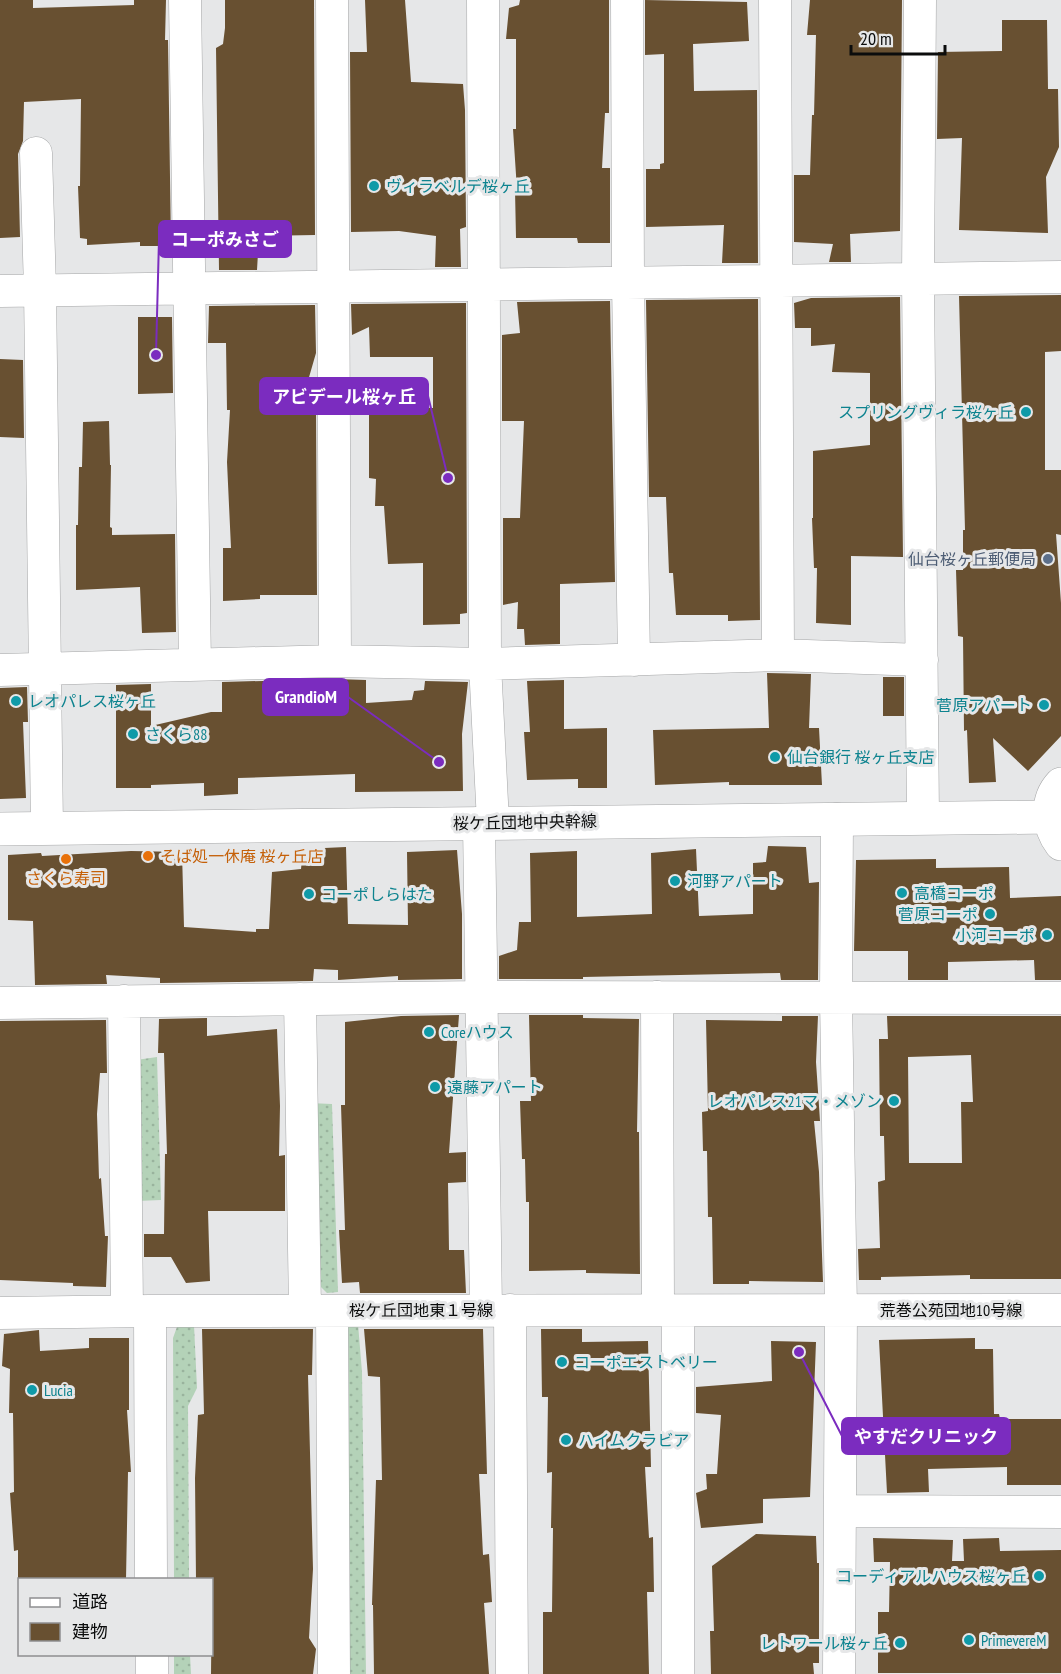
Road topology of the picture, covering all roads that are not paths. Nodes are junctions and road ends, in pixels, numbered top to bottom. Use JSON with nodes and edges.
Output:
{"nodes":[{"id":1,"x":184,"y":0,"type":"edge"},
{"id":2,"x":332,"y":0,"type":"edge"},
{"id":3,"x":483,"y":0,"type":"edge"},
{"id":4,"x":627,"y":0,"type":"edge"},
{"id":5,"x":775,"y":0,"type":"edge"},
{"id":6,"x":920,"y":0,"type":"edge"},
{"id":7,"x":36,"y":153,"type":"dead end"},
{"id":8,"x":1061,"y":277,"type":"edge"},
{"id":9,"x":918,"y":278,"type":"junction"},
{"id":10,"x":776,"y":280,"type":"junction"},
{"id":11,"x":628,"y":283,"type":"junction"},
{"id":12,"x":485,"y":284,"type":"junction"},
{"id":13,"x":334,"y":286,"type":"junction"},
{"id":14,"x":188,"y":288,"type":"junction"},
{"id":15,"x":40,"y":289,"type":"junction"},
{"id":16,"x":0,"y":291,"type":"edge"},
{"id":17,"x":778,"y":655,"type":"junction"},
{"id":18,"x":634,"y":660,"type":"junction"},
{"id":19,"x":922,"y":660,"type":"junction"},
{"id":20,"x":335,"y":661,"type":"junction"},
{"id":21,"x":485,"y":664,"type":"junction"},
{"id":22,"x":195,"y":665,"type":"junction"},
{"id":23,"x":44,"y":669,"type":"junction"},
{"id":24,"x":0,"y":670,"type":"edge"},
{"id":25,"x":1061,"y":784,"type":"edge"},
{"id":26,"x":923,"y":818,"type":"junction"},
{"id":27,"x":837,"y":819,"type":"junction"},
{"id":28,"x":486,"y":823,"type":"junction"},
{"id":29,"x":48,"y":828,"type":"junction"},
{"id":30,"x":0,"y":829,"type":"edge"},
{"id":31,"x":1055,"y":830,"type":"edge"},
{"id":32,"x":481,"y":997,"type":"junction"},
{"id":33,"x":657,"y":997,"type":"junction"},
{"id":34,"x":836,"y":998,"type":"junction"},
{"id":35,"x":1061,"y":998,"type":"edge"},
{"id":36,"x":300,"y":999,"type":"junction"},
{"id":37,"x":124,"y":1001,"type":"junction"},
{"id":38,"x":0,"y":1003,"type":"edge"},
{"id":39,"x":318,"y":1310,"type":"junction"},
{"id":40,"x":498,"y":1310,"type":"junction"},
{"id":41,"x":668,"y":1310,"type":"junction"},
{"id":42,"x":842,"y":1310,"type":"junction"},
{"id":43,"x":1061,"y":1310,"type":"edge"},
{"id":44,"x":138,"y":1311,"type":"junction"},
{"id":45,"x":0,"y":1313,"type":"edge"},
{"id":46,"x":840,"y":1511,"type":"junction"},
{"id":47,"x":1061,"y":1512,"type":"edge"},
{"id":48,"x":152,"y":1578,"type":"edge"},
{"id":49,"x":152,"y":1656,"type":"edge"},
{"id":50,"x":152,"y":1674,"type":"edge"},
{"id":51,"x":334,"y":1674,"type":"edge"},
{"id":52,"x":512,"y":1674,"type":"edge"},
{"id":53,"x":678,"y":1674,"type":"edge"},
{"id":54,"x":839,"y":1674,"type":"edge"}],
"edges":[{"from":1,"to":14,"type":"street"},
{"from":2,"to":13,"type":"street"},
{"from":3,"to":12,"type":"street"},
{"from":4,"to":11,"type":"street"},
{"from":5,"to":10,"type":"street"},
{"from":6,"to":9,"type":"street"},
{"from":7,"to":15,"type":"street"},
{"from":8,"to":9,"type":"street"},
{"from":9,"to":10,"type":"street"},
{"from":9,"to":19,"type":"street"},
{"from":10,"to":11,"type":"street"},
{"from":10,"to":17,"type":"street"},
{"from":11,"to":12,"type":"street"},
{"from":11,"to":18,"type":"street"},
{"from":12,"to":13,"type":"street"},
{"from":12,"to":21,"type":"street"},
{"from":13,"to":14,"type":"street"},
{"from":13,"to":20,"type":"street"},
{"from":14,"to":15,"type":"street"},
{"from":14,"to":22,"type":"street"},
{"from":15,"to":16,"type":"street"},
{"from":15,"to":23,"type":"street"},
{"from":17,"to":18,"type":"street"},
{"from":17,"to":19,"type":"street"},
{"from":18,"to":21,"type":"street"},
{"from":19,"to":26,"type":"street"},
{"from":20,"to":21,"type":"street"},
{"from":20,"to":22,"type":"street"},
{"from":21,"to":28,"type":"street"},
{"from":22,"to":23,"type":"street"},
{"from":23,"to":24,"type":"street"},
{"from":23,"to":29,"type":"street"},
{"from":25,"to":31,"type":"street"},
{"from":26,"to":27,"type":"street","name":"桜ケ丘団地中央幹線"},
{"from":26,"to":31,"type":"street","name":"桜ケ丘団地中央幹線"},
{"from":27,"to":28,"type":"street","name":"桜ケ丘団地中央幹線"},
{"from":27,"to":34,"type":"street"},
{"from":28,"to":29,"type":"street","name":"桜ケ丘団地中央幹線"},
{"from":28,"to":32,"type":"street"},
{"from":29,"to":30,"type":"street","name":"桜ケ丘団地中央幹線"},
{"from":32,"to":33,"type":"street"},
{"from":32,"to":36,"type":"street"},
{"from":32,"to":40,"type":"street"},
{"from":33,"to":34,"type":"street"},
{"from":33,"to":41,"type":"street"},
{"from":34,"to":35,"type":"street"},
{"from":34,"to":42,"type":"street"},
{"from":36,"to":37,"type":"street"},
{"from":36,"to":39,"type":"street"},
{"from":37,"to":38,"type":"street"},
{"from":37,"to":44,"type":"street"},
{"from":39,"to":40,"type":"street","name":"桜ケ丘団地東１号線"},
{"from":39,"to":44,"type":"street","name":"桜ケ丘団地東１号線"},
{"from":39,"to":51,"type":"street"},
{"from":40,"to":41,"type":"street","name":"桜ケ丘団地東１号線"},
{"from":40,"to":52,"type":"street"},
{"from":41,"to":42,"type":"street","name":"桜ケ丘団地東１号線"},
{"from":41,"to":53,"type":"street"},
{"from":42,"to":43,"type":"street","name":"荒巻公苑団地10号線"},
{"from":42,"to":46,"type":"street"},
{"from":44,"to":45,"type":"street","name":"桜ケ丘団地東１号線"},
{"from":44,"to":48,"type":"street"},
{"from":46,"to":47,"type":"street"},
{"from":46,"to":54,"type":"street"},
{"from":49,"to":50,"type":"street"}]}
